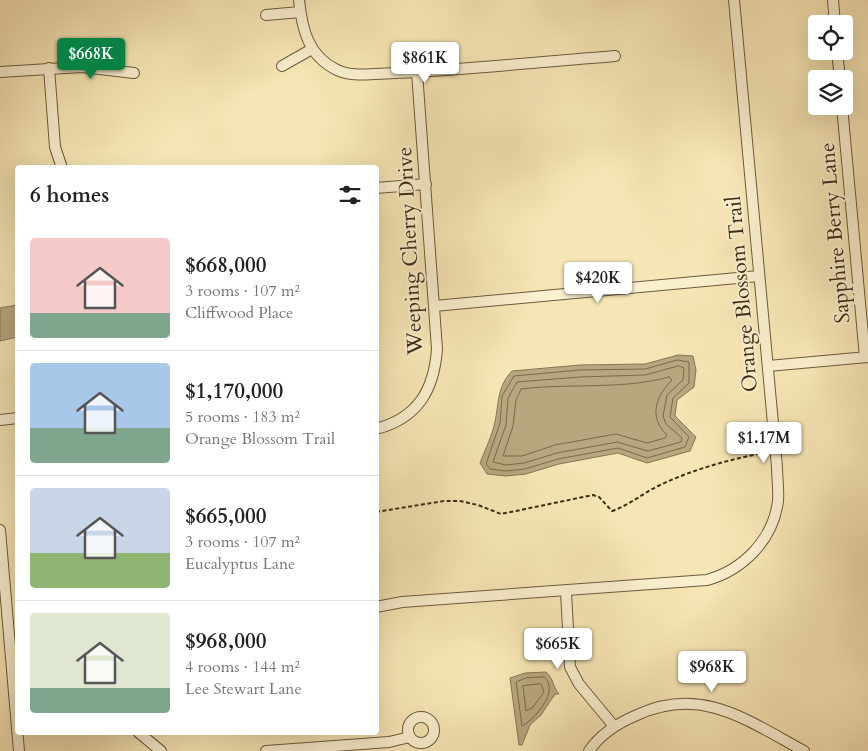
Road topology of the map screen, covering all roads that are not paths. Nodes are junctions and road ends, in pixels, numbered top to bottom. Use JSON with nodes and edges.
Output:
{"nodes":[{"id":1,"x":299,"y":0,"type":"edge"},
{"id":2,"x":734,"y":0,"type":"edge"},
{"id":3,"x":833,"y":0,"type":"edge"},
{"id":4,"x":300,"y":12,"type":"junction"},
{"id":5,"x":834,"y":15,"type":"edge"},
{"id":6,"x":266,"y":16,"type":"dead end"},
{"id":7,"x":312,"y":49,"type":"junction"},
{"id":8,"x":615,"y":56,"type":"dead end"},
{"id":9,"x":282,"y":66,"type":"dead end"},
{"id":10,"x":49,"y":68,"type":"junction"},
{"id":11,"x":0,"y":72,"type":"edge"},
{"id":12,"x":417,"y":72,"type":"junction"},
{"id":13,"x":134,"y":74,"type":"dead end"},
{"id":14,"x":843,"y":115,"type":"edge"},
{"id":15,"x":61,"y":165,"type":"edge"},
{"id":16,"x":426,"y":184,"type":"junction"},
{"id":17,"x":379,"y":188,"type":"edge"},
{"id":18,"x":759,"y":276,"type":"junction"},
{"id":19,"x":434,"y":306,"type":"junction"},
{"id":20,"x":866,"y":357,"type":"edge"},
{"id":21,"x":768,"y":366,"type":"junction"},
{"id":22,"x":15,"y":418,"type":"edge"},
{"id":23,"x":0,"y":420,"type":"edge"},
{"id":24,"x":379,"y":429,"type":"edge"},
{"id":25,"x":0,"y":530,"type":"edge"},
{"id":26,"x":566,"y":592,"type":"junction"},
{"id":27,"x":379,"y":606,"type":"edge"},
{"id":28,"x":15,"y":704,"type":"edge"},
{"id":29,"x":613,"y":725,"type":"junction"},
{"id":30,"x":18,"y":735,"type":"edge"},
{"id":31,"x":142,"y":735,"type":"edge"},
{"id":32,"x":410,"y":737,"type":"dead end"},
{"id":33,"x":19,"y":751,"type":"edge"},
{"id":34,"x":161,"y":751,"type":"edge"},
{"id":35,"x":266,"y":751,"type":"edge"},
{"id":36,"x":589,"y":751,"type":"edge"},
{"id":37,"x":804,"y":751,"type":"edge"}],
"edges":[{"from":1,"to":4,"type":"street"},
{"from":2,"to":18,"type":"street","name":"Orange Blossom Trail"},
{"from":3,"to":5,"type":"street"},
{"from":4,"to":6,"type":"street"},
{"from":4,"to":7,"type":"street"},
{"from":7,"to":9,"type":"street"},
{"from":7,"to":12,"type":"street"},
{"from":8,"to":12,"type":"street"},
{"from":10,"to":11,"type":"street"},
{"from":10,"to":13,"type":"street"},
{"from":10,"to":15,"type":"street"},
{"from":12,"to":16,"type":"street","name":"Weeping Cherry Drive"},
{"from":14,"to":20,"type":"street","name":"Sapphire Berry Lane"},
{"from":16,"to":17,"type":"street"},
{"from":16,"to":19,"type":"street","name":"Weeping Cherry Drive"},
{"from":18,"to":19,"type":"street"},
{"from":18,"to":21,"type":"street","name":"Orange Blossom Trail"},
{"from":19,"to":24,"type":"street","name":"Weeping Cherry Drive"},
{"from":20,"to":21,"type":"street"},
{"from":21,"to":26,"type":"street","name":"Orange Blossom Trail"},
{"from":22,"to":23,"type":"street"},
{"from":25,"to":28,"type":"street"},
{"from":26,"to":27,"type":"street","name":"Orange Blossom Trail"},
{"from":26,"to":29,"type":"street"},
{"from":29,"to":36,"type":"street"},
{"from":29,"to":37,"type":"street"},
{"from":30,"to":33,"type":"street"},
{"from":31,"to":34,"type":"street"},
{"from":32,"to":35,"type":"street"}]}
